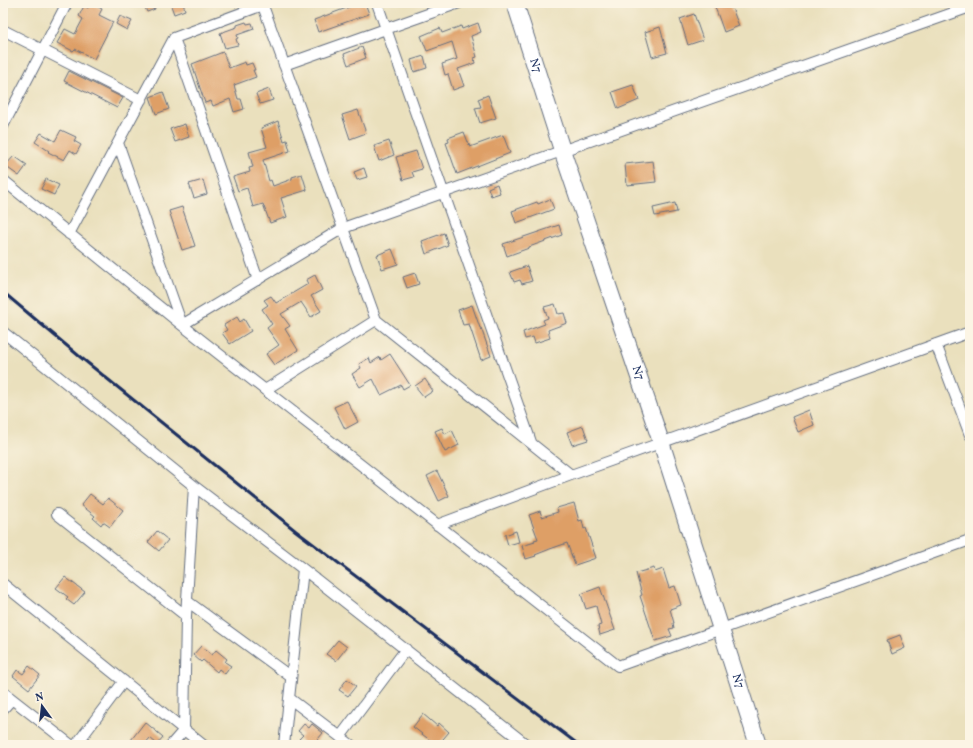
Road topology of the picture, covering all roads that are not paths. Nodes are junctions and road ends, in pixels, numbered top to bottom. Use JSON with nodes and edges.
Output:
{"nodes":[{"id":1,"x":67,"y":3,"type":"edge"},
{"id":2,"x":377,"y":3,"type":"edge"},
{"id":3,"x":459,"y":3,"type":"edge"},
{"id":4,"x":514,"y":3,"type":"edge"},
{"id":5,"x":262,"y":4,"type":"edge"},
{"id":6,"x":970,"y":7,"type":"edge"},
{"id":7,"x":386,"y":29,"type":"junction"},
{"id":8,"x":3,"y":30,"type":"edge"},
{"id":9,"x":174,"y":38,"type":"junction"},
{"id":10,"x":43,"y":50,"type":"junction"},
{"id":11,"x":284,"y":65,"type":"junction"},
{"id":12,"x":141,"y":100,"type":"junction"},
{"id":13,"x":3,"y":126,"type":"edge"},
{"id":14,"x":118,"y":143,"type":"junction"},
{"id":15,"x":562,"y":150,"type":"junction"},
{"id":16,"x":3,"y":180,"type":"edge"},
{"id":17,"x":443,"y":192,"type":"junction"},
{"id":18,"x":343,"y":228,"type":"junction"},
{"id":19,"x":69,"y":234,"type":"junction"},
{"id":20,"x":258,"y":280,"type":"junction"},
{"id":21,"x":376,"y":320,"type":"junction"},
{"id":22,"x":182,"y":326,"type":"junction"},
{"id":23,"x":3,"y":332,"type":"edge"},
{"id":24,"x":970,"y":332,"type":"edge"},
{"id":25,"x":936,"y":344,"type":"junction"},
{"id":26,"x":265,"y":390,"type":"junction"},
{"id":27,"x":970,"y":435,"type":"edge"},
{"id":28,"x":531,"y":442,"type":"junction"},
{"id":29,"x":661,"y":442,"type":"junction"},
{"id":30,"x":571,"y":474,"type":"junction"},
{"id":31,"x":194,"y":486,"type":"junction"},
{"id":32,"x":57,"y":514,"type":"dead end"},
{"id":33,"x":437,"y":525,"type":"junction"},
{"id":34,"x":970,"y":540,"type":"edge"},
{"id":35,"x":303,"y":568,"type":"junction"},
{"id":36,"x":3,"y":584,"type":"edge"},
{"id":37,"x":187,"y":601,"type":"junction"},
{"id":38,"x":186,"y":616,"type":"junction"},
{"id":39,"x":721,"y":629,"type":"junction"},
{"id":40,"x":406,"y":650,"type":"junction"},
{"id":41,"x":291,"y":677,"type":"junction"},
{"id":42,"x":124,"y":681,"type":"junction"},
{"id":43,"x":3,"y":692,"type":"edge"},
{"id":44,"x":12,"y":698,"type":"junction"},
{"id":45,"x":289,"y":698,"type":"junction"},
{"id":46,"x":3,"y":709,"type":"edge"},
{"id":47,"x":184,"y":730,"type":"junction"},
{"id":48,"x":340,"y":737,"type":"junction"},
{"id":49,"x":71,"y":745,"type":"edge"},
{"id":50,"x":76,"y":745,"type":"edge"},
{"id":51,"x":171,"y":745,"type":"edge"},
{"id":52,"x":203,"y":745,"type":"edge"},
{"id":53,"x":284,"y":745,"type":"edge"},
{"id":54,"x":351,"y":745,"type":"edge"},
{"id":55,"x":527,"y":745,"type":"edge"},
{"id":56,"x":758,"y":745,"type":"edge"}],
"edges":[{"from":1,"to":10,"type":"street"},
{"from":2,"to":7,"type":"street"},
{"from":3,"to":7,"type":"street"},
{"from":4,"to":15,"type":"main road","name":"N7"},
{"from":5,"to":9,"type":"street"},
{"from":5,"to":11,"type":"street"},
{"from":6,"to":15,"type":"street"},
{"from":7,"to":11,"type":"street"},
{"from":7,"to":17,"type":"street"},
{"from":8,"to":10,"type":"street"},
{"from":9,"to":12,"type":"street"},
{"from":9,"to":20,"type":"street"},
{"from":10,"to":12,"type":"street"},
{"from":10,"to":13,"type":"street"},
{"from":11,"to":18,"type":"street"},
{"from":12,"to":14,"type":"street"},
{"from":14,"to":19,"type":"street"},
{"from":14,"to":22,"type":"street"},
{"from":15,"to":17,"type":"street"},
{"from":15,"to":29,"type":"main road","name":"N7"},
{"from":16,"to":19,"type":"street"},
{"from":17,"to":18,"type":"street"},
{"from":17,"to":28,"type":"street"},
{"from":18,"to":20,"type":"street"},
{"from":18,"to":21,"type":"street"},
{"from":19,"to":22,"type":"street"},
{"from":20,"to":22,"type":"street"},
{"from":21,"to":26,"type":"street"},
{"from":21,"to":28,"type":"street"},
{"from":22,"to":26,"type":"street"},
{"from":23,"to":31,"type":"street"},
{"from":24,"to":25,"type":"street"},
{"from":25,"to":27,"type":"street"},
{"from":25,"to":29,"type":"street"},
{"from":26,"to":33,"type":"street"},
{"from":28,"to":30,"type":"street"},
{"from":29,"to":30,"type":"street"},
{"from":29,"to":39,"type":"main road","name":"N7"},
{"from":30,"to":33,"type":"street"},
{"from":31,"to":35,"type":"street"},
{"from":31,"to":37,"type":"street"},
{"from":32,"to":38,"type":"street"},
{"from":33,"to":39,"type":"street"},
{"from":34,"to":39,"type":"street"},
{"from":35,"to":40,"type":"street"},
{"from":35,"to":41,"type":"street"},
{"from":36,"to":42,"type":"street"},
{"from":37,"to":38,"type":"street"},
{"from":37,"to":41,"type":"street"},
{"from":38,"to":47,"type":"street"},
{"from":39,"to":56,"type":"main road","name":"N7"},
{"from":40,"to":48,"type":"street"},
{"from":40,"to":55,"type":"street"},
{"from":41,"to":45,"type":"street"},
{"from":42,"to":47,"type":"street"},
{"from":42,"to":50,"type":"street"},
{"from":43,"to":44,"type":"street"},
{"from":44,"to":46,"type":"street"},
{"from":44,"to":49,"type":"street"},
{"from":45,"to":48,"type":"street"},
{"from":45,"to":53,"type":"street"},
{"from":47,"to":51,"type":"street"},
{"from":47,"to":52,"type":"street"},
{"from":48,"to":54,"type":"street"}]}
